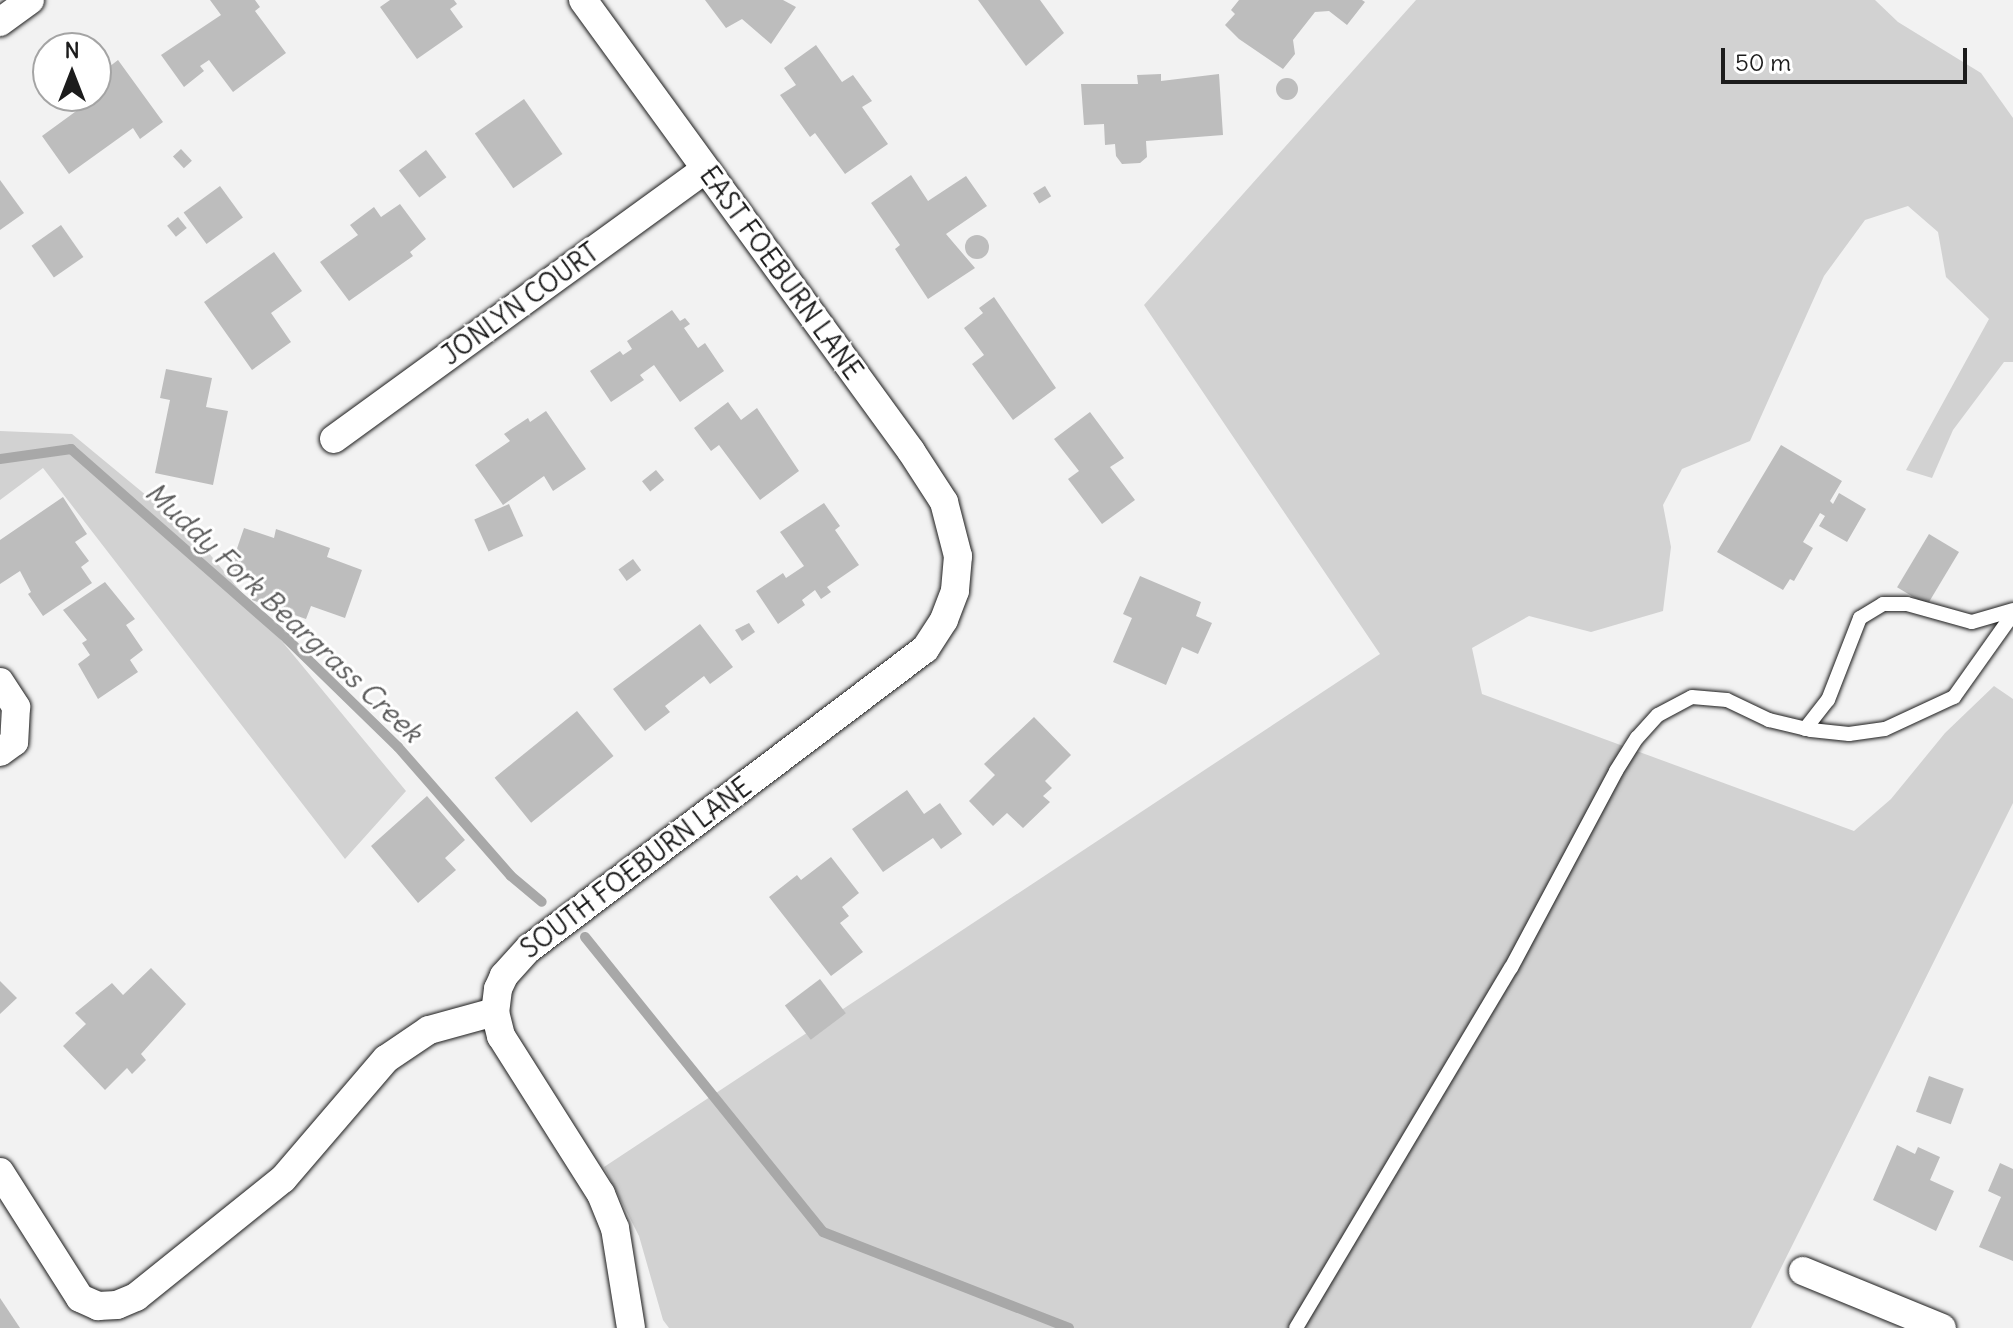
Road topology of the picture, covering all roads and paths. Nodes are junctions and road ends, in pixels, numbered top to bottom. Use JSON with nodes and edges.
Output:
{"nodes":[{"id":1,"x":30,"y":0,"type":"edge"},
{"id":2,"x":583,"y":0,"type":"edge"},
{"id":3,"x":0,"y":22,"type":"edge"},
{"id":4,"x":705,"y":169,"type":"junction"},
{"id":5,"x":334,"y":439,"type":"dead end"},
{"id":6,"x":958,"y":556,"type":"joint"},
{"id":7,"x":2013,"y":612,"type":"edge"},
{"id":8,"x":0,"y":682,"type":"edge"},
{"id":9,"x":1805,"y":729,"type":"junction"},
{"id":10,"x":0,"y":752,"type":"edge"},
{"id":11,"x":495,"y":1012,"type":"junction"},
{"id":12,"x":0,"y":1172,"type":"edge"},
{"id":13,"x":1803,"y":1271,"type":"dead end"},
{"id":14,"x":631,"y":1328,"type":"edge"},
{"id":15,"x":1296,"y":1328,"type":"edge"},
{"id":16,"x":1942,"y":1328,"type":"edge"}],
"edges":[{"from":1,"to":3,"type":"street"},
{"from":2,"to":4,"type":"street","name":"EAST FOEBURN LANE"},
{"from":4,"to":5,"type":"street","name":"JONLYN COURT"},
{"from":4,"to":6,"type":"street","name":"EAST FOEBURN LANE"},
{"from":6,"to":11,"type":"street","name":"SOUTH FOEBURN LANE"},
{"from":7,"to":9,"type":"lane"},
{"from":7,"to":9,"type":"lane"},
{"from":8,"to":10,"type":"street"},
{"from":9,"to":15,"type":"lane"},
{"from":11,"to":12,"type":"street"},
{"from":11,"to":14,"type":"street"},
{"from":13,"to":16,"type":"street"}]}
